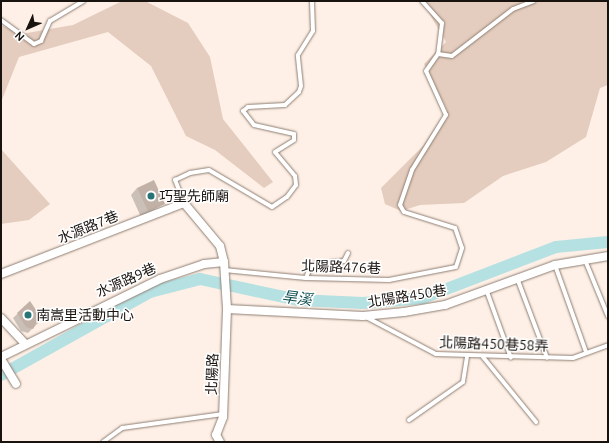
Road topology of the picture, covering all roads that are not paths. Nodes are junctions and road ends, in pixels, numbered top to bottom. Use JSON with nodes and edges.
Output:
{"nodes":[{"id":1,"x":83,"y":1,"type":"edge"},
{"id":2,"x":312,"y":1,"type":"edge"},
{"id":3,"x":422,"y":1,"type":"edge"},
{"id":4,"x":534,"y":1,"type":"edge"},
{"id":5,"x":1,"y":20,"type":"edge"},
{"id":6,"x":438,"y":54,"type":"junction"},
{"id":7,"x":184,"y":203,"type":"junction"},
{"id":8,"x":348,"y":253,"type":"dead end"},
{"id":9,"x":608,"y":256,"type":"edge"},
{"id":10,"x":584,"y":258,"type":"junction"},
{"id":11,"x":555,"y":265,"type":"junction"},
{"id":12,"x":224,"y":266,"type":"junction"},
{"id":13,"x":1,"y":274,"type":"edge"},
{"id":14,"x":516,"y":276,"type":"junction"},
{"id":15,"x":306,"y":278,"type":"junction"},
{"id":16,"x":486,"y":289,"type":"junction"},
{"id":17,"x":226,"y":307,"type":"junction"},
{"id":18,"x":363,"y":316,"type":"junction"},
{"id":19,"x":608,"y":316,"type":"edge"},
{"id":20,"x":1,"y":318,"type":"edge"},
{"id":21,"x":25,"y":344,"type":"junction"},
{"id":22,"x":608,"y":345,"type":"edge"},
{"id":23,"x":586,"y":352,"type":"junction"},
{"id":24,"x":467,"y":357,"type":"junction"},
{"id":25,"x":483,"y":357,"type":"junction"},
{"id":26,"x":1,"y":358,"type":"edge"},
{"id":27,"x":511,"y":358,"type":"junction"},
{"id":28,"x":547,"y":358,"type":"junction"},
{"id":29,"x":16,"y":384,"type":"dead end"},
{"id":30,"x":223,"y":414,"type":"junction"},
{"id":31,"x":409,"y":420,"type":"dead end"},
{"id":32,"x":536,"y":422,"type":"dead end"},
{"id":33,"x":103,"y":442,"type":"edge"},
{"id":34,"x":220,"y":442,"type":"edge"}],
"edges":[{"from":1,"to":5,"type":"lane"},
{"from":2,"to":7,"type":"lane"},
{"from":3,"to":6,"type":"lane"},
{"from":4,"to":6,"type":"lane"},
{"from":6,"to":15,"type":"lane","name":"北陽路476巷"},
{"from":7,"to":12,"type":"street"},
{"from":7,"to":13,"type":"street","name":"水源路7巷"},
{"from":8,"to":15,"type":"lane"},
{"from":9,"to":10,"type":"street","name":"北陽路450巷"},
{"from":10,"to":11,"type":"street","name":"北陽路450巷"},
{"from":10,"to":19,"type":"lane"},
{"from":11,"to":14,"type":"street","name":"北陽路450巷"},
{"from":11,"to":23,"type":"lane"},
{"from":12,"to":15,"type":"lane","name":"北陽路476巷"},
{"from":12,"to":17,"type":"street","name":"北陽路"},
{"from":12,"to":21,"type":"street","name":"水源路9巷"},
{"from":14,"to":16,"type":"street","name":"北陽路450巷"},
{"from":14,"to":28,"type":"lane"},
{"from":16,"to":18,"type":"street","name":"北陽路450巷"},
{"from":16,"to":27,"type":"lane"},
{"from":17,"to":18,"type":"street","name":"北陽路450巷"},
{"from":17,"to":30,"type":"street","name":"北陽路"},
{"from":18,"to":24,"type":"lane","name":"北陽路450巷58弄"},
{"from":20,"to":21,"type":"street"},
{"from":21,"to":26,"type":"street","name":"水源路9巷"},
{"from":22,"to":23,"type":"lane","name":"北陽路450巷58弄"},
{"from":23,"to":28,"type":"lane","name":"北陽路450巷58弄"},
{"from":24,"to":25,"type":"lane","name":"北陽路450巷58弄"},
{"from":24,"to":31,"type":"lane"},
{"from":25,"to":27,"type":"lane","name":"北陽路450巷58弄"},
{"from":25,"to":32,"type":"lane"},
{"from":26,"to":29,"type":"street"},
{"from":27,"to":28,"type":"lane","name":"北陽路450巷58弄"},
{"from":30,"to":33,"type":"lane"},
{"from":30,"to":34,"type":"street","name":"北陽路"}]}
